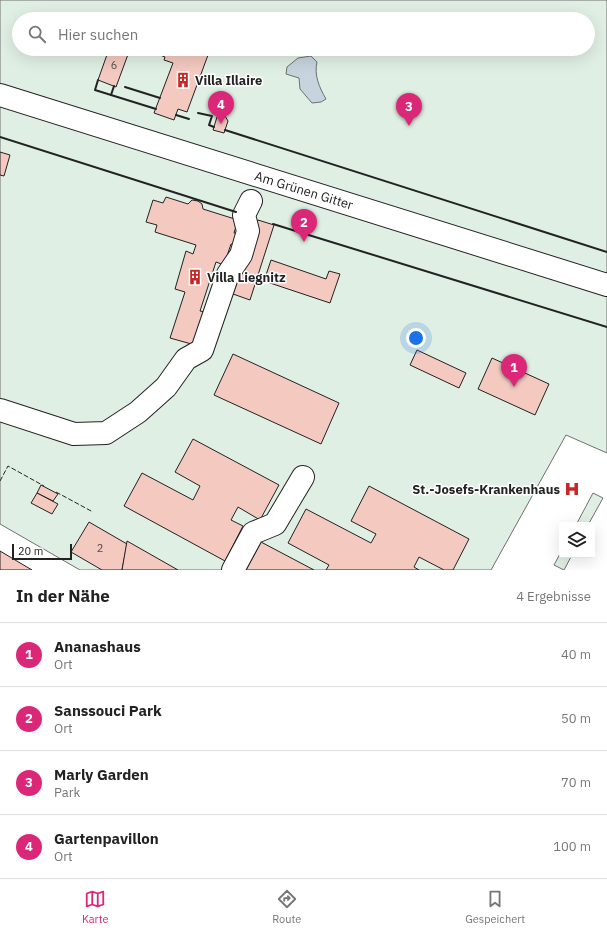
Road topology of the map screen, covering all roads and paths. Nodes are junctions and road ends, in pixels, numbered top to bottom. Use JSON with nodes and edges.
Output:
{"nodes":[{"id":1,"x":0,"y":95,"type":"edge"},
{"id":2,"x":251,"y":201,"type":"dead end"},
{"id":3,"x":607,"y":285,"type":"edge"},
{"id":4,"x":0,"y":410,"type":"edge"},
{"id":5,"x":303,"y":477,"type":"dead end"},
{"id":6,"x":233,"y":570,"type":"edge"}],
"edges":[{"from":1,"to":3,"type":"lane","name":"Am Grünen Gitter"},
{"from":2,"to":4,"type":"lane"},
{"from":5,"to":6,"type":"lane"}]}
